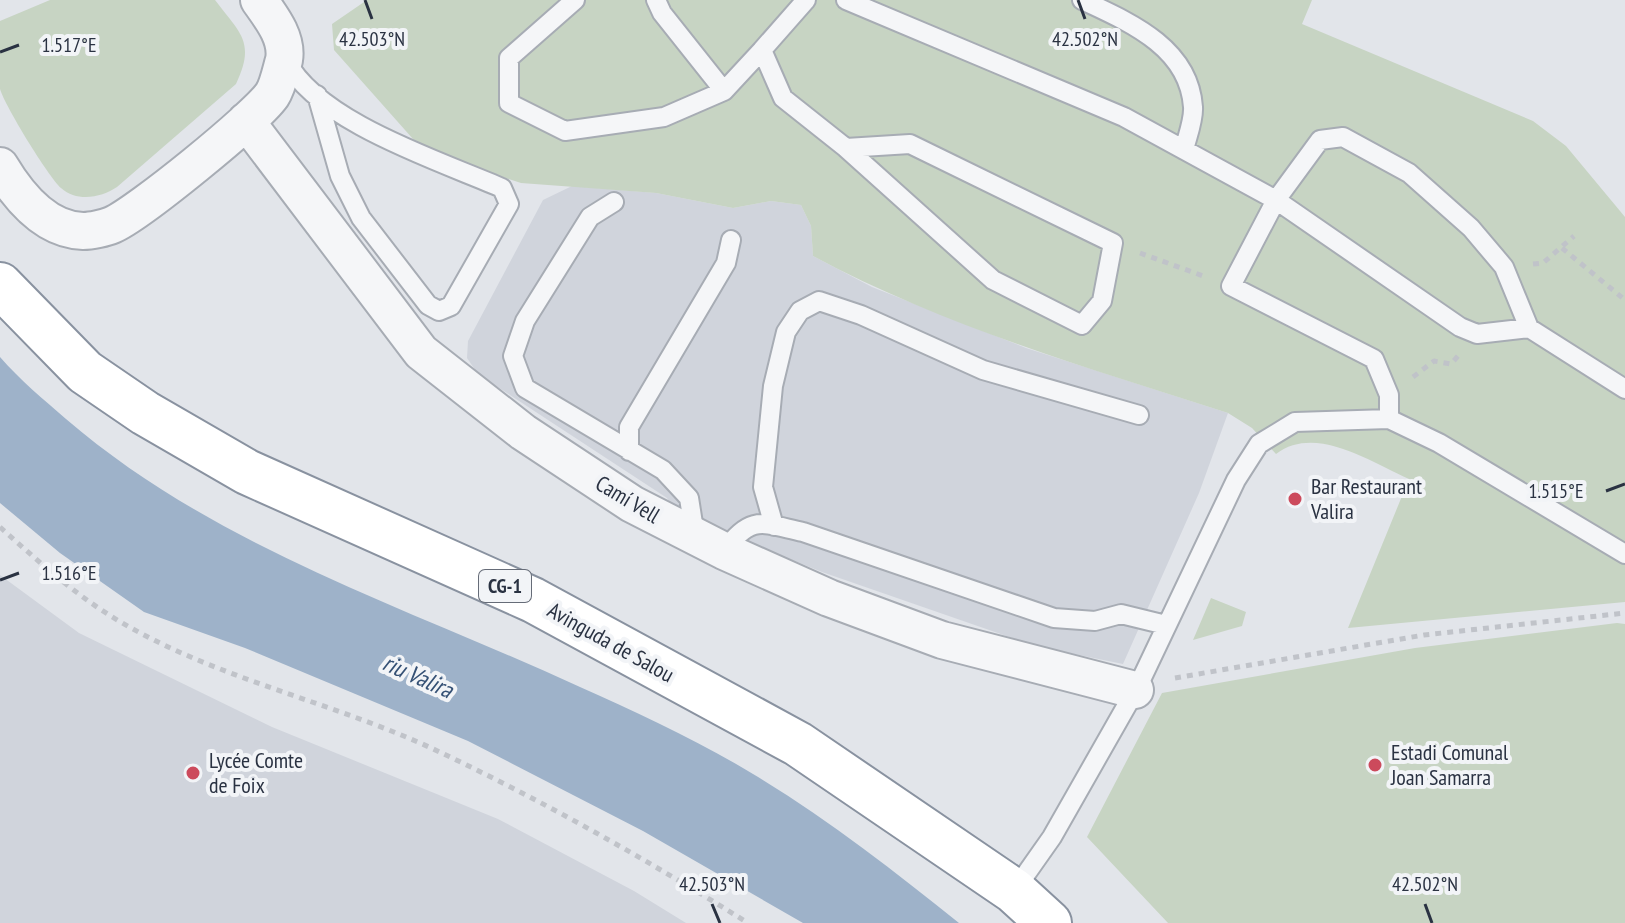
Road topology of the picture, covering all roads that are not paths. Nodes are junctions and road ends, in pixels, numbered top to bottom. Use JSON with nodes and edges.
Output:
{"nodes":[{"id":1,"x":259,"y":0,"type":"edge"},
{"id":2,"x":575,"y":0,"type":"edge"},
{"id":3,"x":656,"y":0,"type":"edge"},
{"id":4,"x":806,"y":0,"type":"edge"},
{"id":5,"x":846,"y":0,"type":"edge"},
{"id":6,"x":1082,"y":0,"type":"edge"},
{"id":7,"x":762,"y":50,"type":"junction"},
{"id":8,"x":285,"y":57,"type":"junction"},
{"id":9,"x":724,"y":91,"type":"junction"},
{"id":10,"x":317,"y":95,"type":"junction"},
{"id":11,"x":246,"y":121,"type":"junction"},
{"id":12,"x":846,"y":148,"type":"junction"},
{"id":13,"x":1184,"y":150,"type":"junction"},
{"id":14,"x":0,"y":166,"type":"edge"},
{"id":15,"x":1276,"y":200,"type":"junction"},
{"id":16,"x":614,"y":202,"type":"dead end"},
{"id":17,"x":731,"y":240,"type":"dead end"},
{"id":18,"x":0,"y":285,"type":"edge"},
{"id":19,"x":1529,"y":328,"type":"junction"},
{"id":20,"x":1625,"y":389,"type":"edge"},
{"id":21,"x":1139,"y":415,"type":"dead end"},
{"id":22,"x":1389,"y":419,"type":"junction"},
{"id":23,"x":629,"y":451,"type":"junction"},
{"id":24,"x":774,"y":526,"type":"junction"},
{"id":25,"x":709,"y":544,"type":"junction"},
{"id":26,"x":1625,"y":554,"type":"edge"},
{"id":27,"x":1166,"y":625,"type":"junction"},
{"id":28,"x":1137,"y":687,"type":"junction"},
{"id":29,"x":1014,"y":891,"type":"junction"},
{"id":30,"x":1049,"y":923,"type":"edge"}],
"edges":[{"from":1,"to":8,"type":"street"},
{"from":2,"to":9,"type":"lane"},
{"from":3,"to":9,"type":"lane"},
{"from":4,"to":7,"type":"lane"},
{"from":5,"to":13,"type":"lane"},
{"from":6,"to":13,"type":"lane"},
{"from":7,"to":9,"type":"lane"},
{"from":7,"to":12,"type":"lane"},
{"from":8,"to":10,"type":"lane"},
{"from":8,"to":11,"type":"street"},
{"from":10,"to":10,"type":"lane"},
{"from":11,"to":14,"type":"street"},
{"from":11,"to":25,"type":"street","name":"Camí Vell"},
{"from":12,"to":12,"type":"lane"},
{"from":13,"to":15,"type":"lane"},
{"from":15,"to":19,"type":"lane"},
{"from":15,"to":19,"type":"lane"},
{"from":15,"to":22,"type":"lane"},
{"from":16,"to":23,"type":"lane"},
{"from":17,"to":23,"type":"lane"},
{"from":18,"to":29,"type":"highway","name":"Avinguda de Salou","number":"CG-1"},
{"from":19,"to":20,"type":"lane"},
{"from":21,"to":24,"type":"lane"},
{"from":22,"to":26,"type":"lane"},
{"from":22,"to":27,"type":"lane"},
{"from":23,"to":25,"type":"lane"},
{"from":24,"to":25,"type":"lane"},
{"from":24,"to":27,"type":"lane"},
{"from":25,"to":28,"type":"street","name":"Camí Vell"},
{"from":27,"to":28,"type":"lane"},
{"from":28,"to":29,"type":"lane"},
{"from":29,"to":30,"type":"highway","name":"Avinguda de Salou","number":"CG-1"}]}
